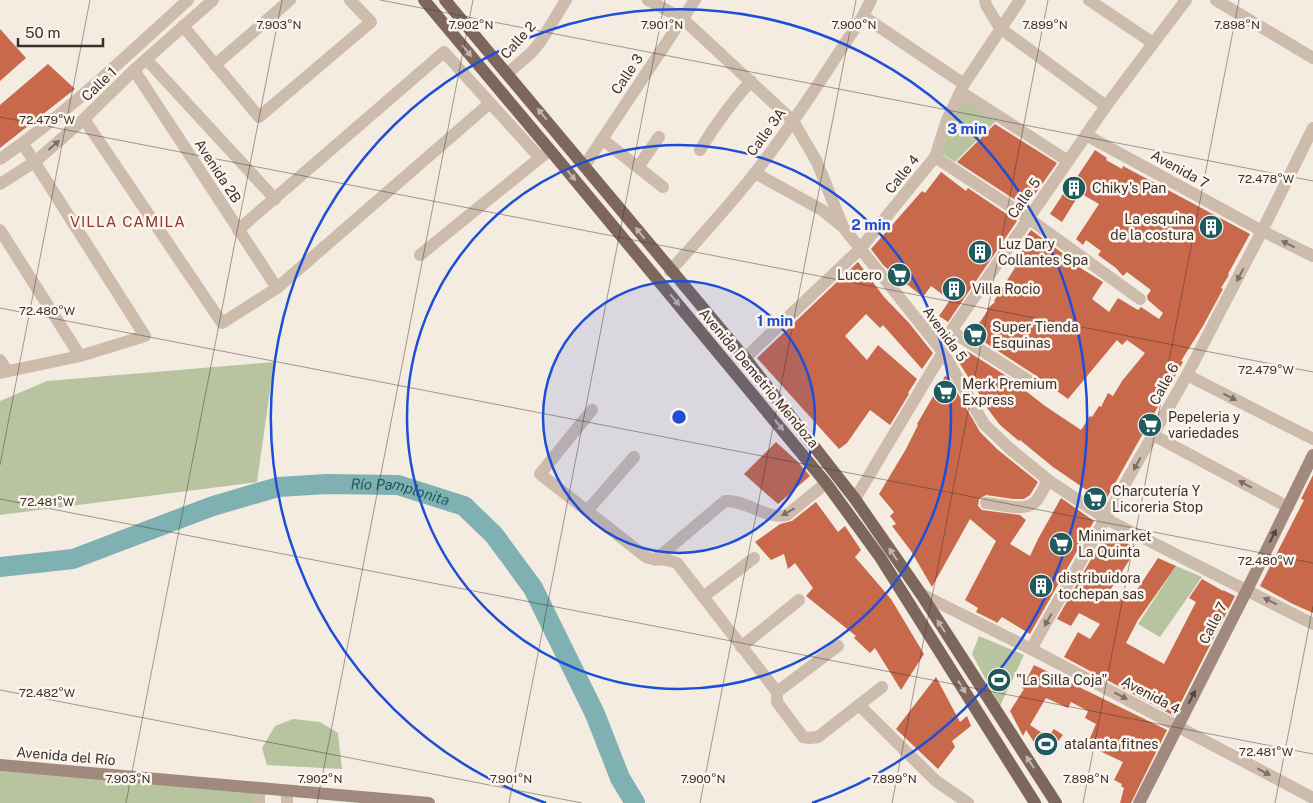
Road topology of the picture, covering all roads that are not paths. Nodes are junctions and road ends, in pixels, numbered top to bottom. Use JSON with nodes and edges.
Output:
{"nodes":[{"id":1,"x":188,"y":0,"type":"edge"},
{"id":2,"x":213,"y":0,"type":"edge"},
{"id":3,"x":290,"y":0,"type":"edge"},
{"id":4,"x":350,"y":0,"type":"edge"},
{"id":5,"x":424,"y":0,"type":"edge"},
{"id":6,"x":445,"y":0,"type":"edge"},
{"id":7,"x":566,"y":0,"type":"edge"},
{"id":8,"x":648,"y":0,"type":"edge"},
{"id":9,"x":694,"y":0,"type":"edge"},
{"id":10,"x":871,"y":0,"type":"edge"},
{"id":11,"x":985,"y":0,"type":"edge"},
{"id":12,"x":1020,"y":0,"type":"edge"},
{"id":13,"x":1089,"y":0,"type":"edge"},
{"id":14,"x":1186,"y":0,"type":"edge"},
{"id":15,"x":1216,"y":0,"type":"edge"},
{"id":16,"x":863,"y":16,"type":"junction"},
{"id":17,"x":683,"y":18,"type":"junction"},
{"id":18,"x":183,"y":26,"type":"junction"},
{"id":19,"x":1000,"y":28,"type":"junction"},
{"id":20,"x":1153,"y":43,"type":"junction"},
{"id":21,"x":1313,"y":58,"type":"edge"},
{"id":22,"x":147,"y":60,"type":"junction"},
{"id":23,"x":215,"y":65,"type":"junction"},
{"id":24,"x":134,"y":70,"type":"junction"},
{"id":25,"x":508,"y":73,"type":"junction"},
{"id":26,"x":751,"y":82,"type":"junction"},
{"id":27,"x":963,"y":88,"type":"junction"},
{"id":28,"x":490,"y":103,"type":"junction"},
{"id":29,"x":1106,"y":106,"type":"junction"},
{"id":30,"x":84,"y":119,"type":"junction"},
{"id":31,"x":793,"y":121,"type":"junction"},
{"id":32,"x":1313,"y":128,"type":"edge"},
{"id":33,"x":1086,"y":135,"type":"junction"},
{"id":34,"x":658,"y":137,"type":"dead end"},
{"id":35,"x":602,"y":139,"type":"junction"},
{"id":36,"x":23,"y":144,"type":"junction"},
{"id":37,"x":550,"y":150,"type":"junction"},
{"id":38,"x":700,"y":150,"type":"dead end"},
{"id":39,"x":935,"y":157,"type":"junction"},
{"id":40,"x":540,"y":158,"type":"junction"},
{"id":41,"x":0,"y":159,"type":"edge"},
{"id":42,"x":36,"y":161,"type":"junction"},
{"id":43,"x":1068,"y":161,"type":"junction"},
{"id":44,"x":585,"y":165,"type":"junction"},
{"id":45,"x":638,"y":167,"type":"junction"},
{"id":46,"x":755,"y":173,"type":"junction"},
{"id":47,"x":0,"y":184,"type":"edge"},
{"id":48,"x":662,"y":187,"type":"dead end"},
{"id":49,"x":275,"y":199,"type":"junction"},
{"id":50,"x":1028,"y":218,"type":"junction"},
{"id":51,"x":843,"y":227,"type":"junction"},
{"id":52,"x":0,"y":230,"type":"edge"},
{"id":53,"x":238,"y":230,"type":"junction"},
{"id":54,"x":1262,"y":232,"type":"junction"},
{"id":55,"x":860,"y":249,"type":"junction"},
{"id":56,"x":420,"y":255,"type":"dead end"},
{"id":57,"x":1313,"y":256,"type":"edge"},
{"id":58,"x":670,"y":271,"type":"junction"},
{"id":59,"x":277,"y":288,"type":"junction"},
{"id":60,"x":1140,"y":299,"type":"dead end"},
{"id":61,"x":951,"y":331,"type":"junction"},
{"id":62,"x":943,"y":352,"type":"junction"},
{"id":63,"x":80,"y":356,"type":"junction"},
{"id":64,"x":745,"y":358,"type":"junction"},
{"id":65,"x":2,"y":368,"type":"edge"},
{"id":66,"x":1187,"y":375,"type":"junction"},
{"id":67,"x":1030,"y":382,"type":"dead end"},
{"id":68,"x":592,"y":410,"type":"dead end"},
{"id":69,"x":1153,"y":435,"type":"junction"},
{"id":70,"x":1313,"y":440,"type":"edge"},
{"id":71,"x":1313,"y":455,"type":"edge"},
{"id":72,"x":634,"y":457,"type":"dead end"},
{"id":73,"x":1048,"y":480,"type":"junction"},
{"id":74,"x":826,"y":483,"type":"junction"},
{"id":75,"x":856,"y":498,"type":"junction"},
{"id":76,"x":986,"y":503,"type":"dead end"},
{"id":77,"x":1288,"y":507,"type":"junction"},
{"id":78,"x":588,"y":511,"type":"junction"},
{"id":79,"x":1106,"y":519,"type":"junction"},
{"id":80,"x":754,"y":558,"type":"dead end"},
{"id":81,"x":655,"y":560,"type":"junction"},
{"id":82,"x":1247,"y":590,"type":"junction"},
{"id":83,"x":921,"y":594,"type":"junction"},
{"id":84,"x":703,"y":597,"type":"junction"},
{"id":85,"x":799,"y":600,"type":"dead end"},
{"id":86,"x":1313,"y":624,"type":"edge"},
{"id":87,"x":838,"y":646,"type":"dead end"},
{"id":88,"x":741,"y":647,"type":"junction"},
{"id":89,"x":1031,"y":649,"type":"junction"},
{"id":90,"x":882,"y":687,"type":"dead end"},
{"id":91,"x":777,"y":692,"type":"junction"},
{"id":92,"x":859,"y":704,"type":"junction"},
{"id":93,"x":1177,"y":726,"type":"junction"},
{"id":94,"x":0,"y":765,"type":"edge"},
{"id":95,"x":259,"y":788,"type":"junction"},
{"id":96,"x":287,"y":797,"type":"edge"},
{"id":97,"x":1312,"y":799,"type":"edge"},
{"id":98,"x":259,"y":803,"type":"edge"},
{"id":99,"x":429,"y":803,"type":"edge"},
{"id":100,"x":968,"y":803,"type":"edge"},
{"id":101,"x":1035,"y":803,"type":"edge"},
{"id":102,"x":1056,"y":803,"type":"edge"},
{"id":103,"x":1139,"y":803,"type":"edge"}],
"edges":[{"from":1,"to":36,"type":"street","name":"Calle 1"},
{"from":2,"to":18,"type":"street","name":"Calle 1"},
{"from":3,"to":23,"type":"street"},
{"from":4,"to":23,"type":"street"},
{"from":5,"to":37,"type":"main road","name":"Avenida Demetrio Mendoza","one_way":true},
{"from":6,"to":25,"type":"main road","name":"Avenida Demetrio Mendoza"},
{"from":7,"to":25,"type":"street","name":"Calle 2"},
{"from":8,"to":17,"type":"street","name":"Avenida 5"},
{"from":9,"to":17,"type":"street","name":"Calle 3"},
{"from":10,"to":16,"type":"street","name":"Calle 3A"},
{"from":11,"to":19,"type":"street"},
{"from":12,"to":19,"type":"street","name":"Calle 4"},
{"from":13,"to":20,"type":"street"},
{"from":14,"to":20,"type":"street","name":"Calle 5"},
{"from":15,"to":21,"type":"street"},
{"from":16,"to":27,"type":"street"},
{"from":16,"to":31,"type":"street","name":"Calle 3A"},
{"from":17,"to":26,"type":"street","name":"Avenida 5"},
{"from":17,"to":35,"type":"street","name":"Calle 3"},
{"from":18,"to":22,"type":"street","name":"Calle 1"},
{"from":18,"to":23,"type":"street"},
{"from":19,"to":27,"type":"street","name":"Calle 4"},
{"from":19,"to":29,"type":"street"},
{"from":20,"to":29,"type":"street","name":"Calle 5"},
{"from":22,"to":24,"type":"street","name":"Calle 1"},
{"from":22,"to":49,"type":"street"},
{"from":24,"to":30,"type":"street","name":"Calle 1"},
{"from":24,"to":53,"type":"street","name":"Avenida 2B"},
{"from":44,"to":25,"type":"main road","name":"Avenida Demetrio Mendoza","one_way":true},
{"from":26,"to":31,"type":"street","name":"Avenida 5"},
{"from":26,"to":38,"type":"street"},
{"from":27,"to":39,"type":"street","name":"Calle 4"},
{"from":27,"to":43,"type":"street"},
{"from":28,"to":40,"type":"street"},
{"from":28,"to":49,"type":"street"},
{"from":28,"to":59,"type":"street"},
{"from":29,"to":33,"type":"street","name":"Calle 5"},
{"from":42,"to":30,"type":"street","name":"Calle 1","one_way":true},
{"from":30,"to":59,"type":"street"},
{"from":31,"to":46,"type":"street","name":"Calle 3A"},
{"from":31,"to":51,"type":"street","name":"Avenida 5"},
{"from":32,"to":54,"type":"street","name":"Calle 6"},
{"from":33,"to":43,"type":"street","name":"Calle 5"},
{"from":33,"to":54,"type":"street","name":"Avenida 7"},
{"from":34,"to":45,"type":"street"},
{"from":35,"to":44,"type":"street","name":"Calle 3"},
{"from":35,"to":45,"type":"street"},
{"from":36,"to":41,"type":"street","name":"Calle 1"},
{"from":36,"to":42,"type":"street"},
{"from":37,"to":40,"type":"street"},
{"from":37,"to":74,"type":"main road","name":"Avenida Demetrio Mendoza","one_way":true},
{"from":39,"to":50,"type":"street"},
{"from":39,"to":55,"type":"street","name":"Calle 4"},
{"from":40,"to":56,"type":"street"},
{"from":42,"to":47,"type":"street","name":"Calle 1"},
{"from":42,"to":63,"type":"street"},
{"from":43,"to":50,"type":"street","name":"Calle 5"},
{"from":58,"to":44,"type":"main road","name":"Avenida Demetrio Mendoza","one_way":true},
{"from":45,"to":48,"type":"street"},
{"from":46,"to":51,"type":"street"},
{"from":46,"to":58,"type":"street","name":"Calle 3A"},
{"from":49,"to":53,"type":"street"},
{"from":50,"to":60,"type":"street"},
{"from":50,"to":61,"type":"street","name":"Calle 5"},
{"from":51,"to":55,"type":"street","name":"Avenida 5"},
{"from":52,"to":63,"type":"street"},
{"from":53,"to":59,"type":"street","name":"Avenida 2B"},
{"from":57,"to":54,"type":"street","name":"Avenida 7","one_way":true},
{"from":54,"to":66,"type":"street","name":"Calle 6","one_way":true},
{"from":55,"to":62,"type":"street","name":"Avenida 5"},
{"from":55,"to":64,"type":"street","name":"Calle 4"},
{"from":58,"to":64,"type":"main road","name":"Avenida Demetrio Mendoza"},
{"from":61,"to":62,"type":"street","name":"Calle 5"},
{"from":61,"to":67,"type":"street"},
{"from":62,"to":73,"type":"street","name":"Avenida 5"},
{"from":62,"to":75,"type":"street","name":"Calle 5"},
{"from":63,"to":65,"type":"street"},
{"from":64,"to":75,"type":"main road","name":"Avenida Demetrio Mendoza"},
{"from":66,"to":69,"type":"street","name":"Calle 6"},
{"from":66,"to":70,"type":"street","one_way":true},
{"from":68,"to":78,"type":"street"},
{"from":77,"to":69,"type":"street","one_way":true},
{"from":69,"to":79,"type":"street","name":"Calle 6","one_way":true},
{"from":71,"to":77,"type":"main road","name":"Calle 7"},
{"from":72,"to":78,"type":"street"},
{"from":73,"to":76,"type":"street"},
{"from":73,"to":79,"type":"street","name":"Avenida 5"},
{"from":74,"to":81,"type":"street","one_way":true},
{"from":74,"to":101,"type":"main road","name":"Avenida Demetrio Mendoza","one_way":true},
{"from":83,"to":75,"type":"main road","name":"Avenida Demetrio Mendoza","one_way":true},
{"from":82,"to":77,"type":"main road","name":"Calle 7","one_way":true},
{"from":78,"to":81,"type":"street"},
{"from":79,"to":82,"type":"street","name":"Avenida 5"},
{"from":79,"to":89,"type":"street","name":"Calle 6","one_way":true},
{"from":80,"to":84,"type":"street"},
{"from":81,"to":84,"type":"street"},
{"from":86,"to":82,"type":"street","name":"Avenida 5","one_way":true},
{"from":93,"to":82,"type":"main road","name":"Calle 7","one_way":true},
{"from":83,"to":89,"type":"street","name":"Avenida 4"},
{"from":102,"to":83,"type":"main road","name":"Avenida Demetrio Mendoza","one_way":true},
{"from":84,"to":88,"type":"street"},
{"from":85,"to":88,"type":"street"},
{"from":87,"to":91,"type":"street"},
{"from":88,"to":91,"type":"street"},
{"from":89,"to":93,"type":"street","name":"Avenida 4","one_way":true},
{"from":90,"to":92,"type":"street"},
{"from":91,"to":92,"type":"street"},
{"from":92,"to":100,"type":"street"},
{"from":93,"to":97,"type":"street","name":"Avenida 4","one_way":true},
{"from":93,"to":103,"type":"main road","name":"Calle 7"},
{"from":94,"to":95,"type":"main road","name":"Avenida del Río"},
{"from":95,"to":96,"type":"main road","name":"Avenida del Río"},
{"from":95,"to":98,"type":"street"},
{"from":96,"to":99,"type":"main road","name":"Avenida del Río"}]}
